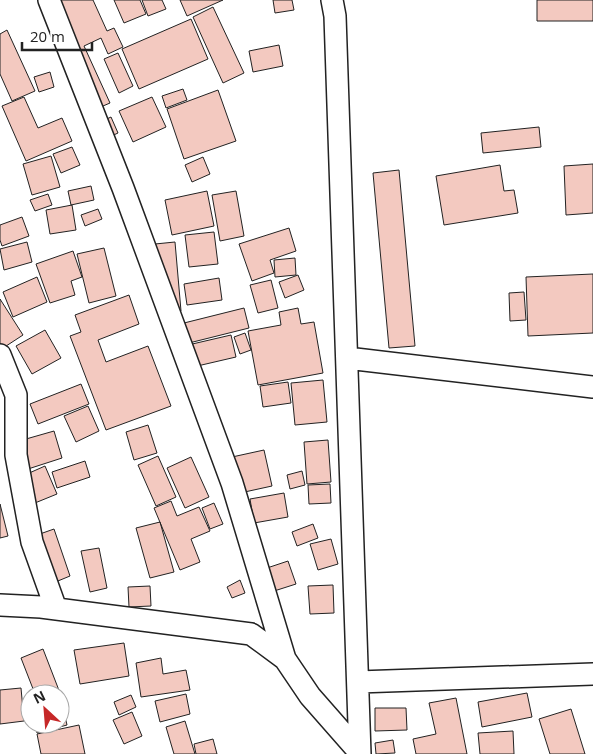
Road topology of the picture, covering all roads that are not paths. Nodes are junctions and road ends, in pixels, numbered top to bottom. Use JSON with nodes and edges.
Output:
{"nodes":[{"id":1,"x":49,"y":0,"type":"edge"},
{"id":2,"x":332,"y":0,"type":"edge"},
{"id":3,"x":0,"y":355,"type":"edge"},
{"id":4,"x":347,"y":358,"type":"junction"},
{"id":5,"x":593,"y":387,"type":"edge"},
{"id":6,"x":0,"y":605,"type":"edge"},
{"id":7,"x":56,"y":609,"type":"junction"},
{"id":8,"x":285,"y":658,"type":"junction"},
{"id":9,"x":593,"y":674,"type":"edge"},
{"id":10,"x":358,"y":682,"type":"junction"},
{"id":11,"x":360,"y":753,"type":"edge"}],
"edges":[{"from":1,"to":8,"type":"street"},
{"from":2,"to":4,"type":"street"},
{"from":3,"to":7,"type":"street"},
{"from":4,"to":5,"type":"street"},
{"from":4,"to":10,"type":"street"},
{"from":6,"to":7,"type":"street"},
{"from":7,"to":8,"type":"street"},
{"from":8,"to":11,"type":"street"},
{"from":9,"to":10,"type":"street"},
{"from":10,"to":11,"type":"street"}]}
